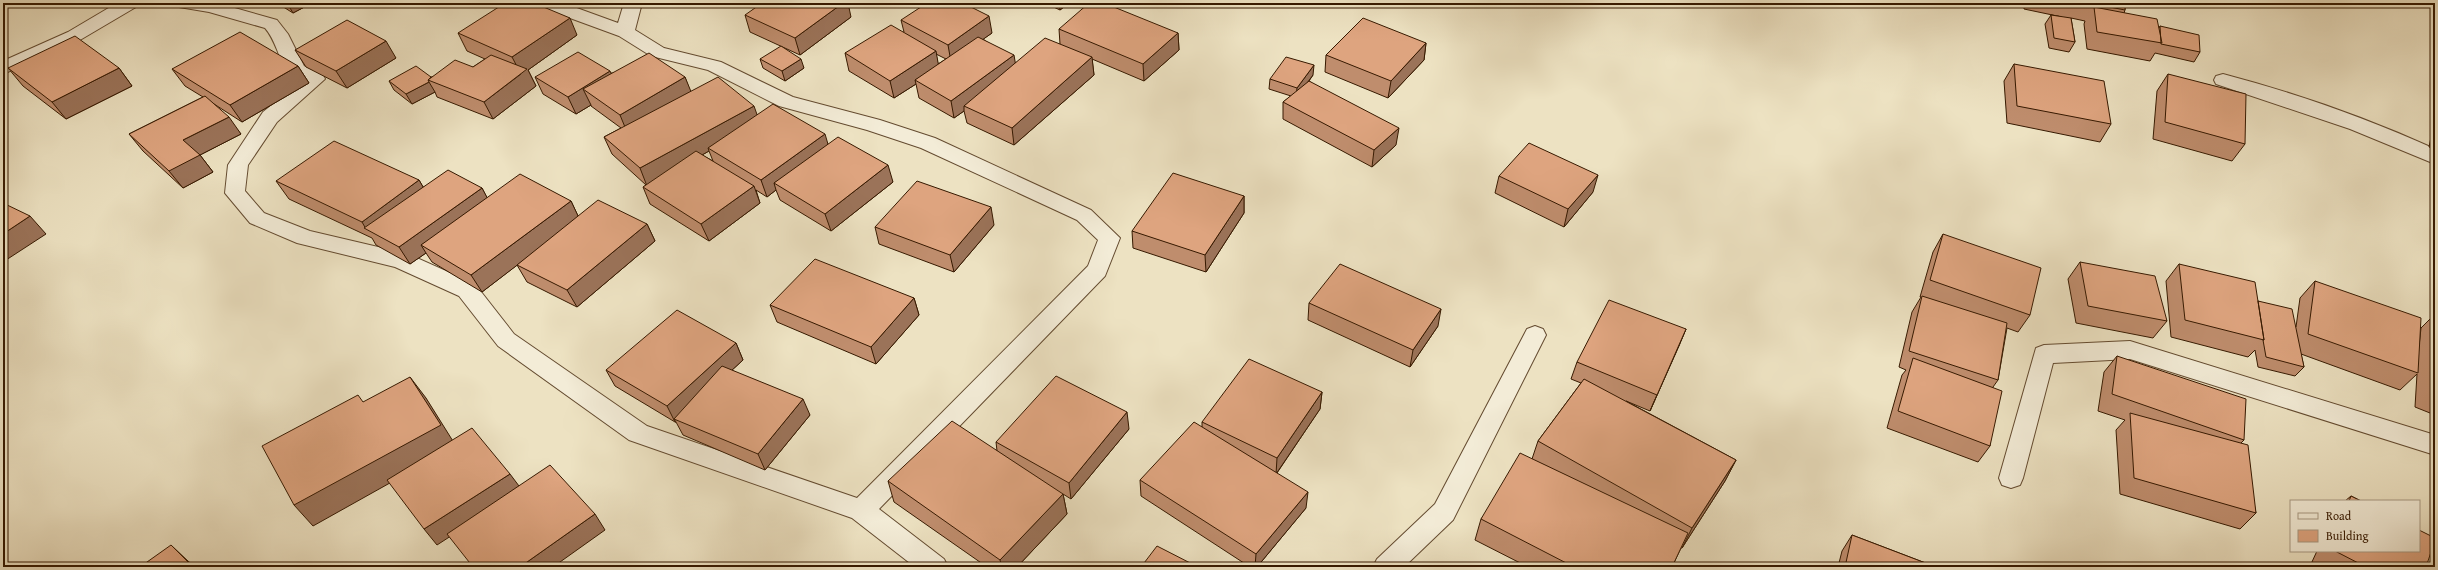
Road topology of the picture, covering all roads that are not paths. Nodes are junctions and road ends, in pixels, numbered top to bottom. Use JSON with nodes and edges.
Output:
{"nodes":[{"id":1,"x":130,"y":3,"type":"edge"},
{"id":2,"x":185,"y":3,"type":"edge"},
{"id":3,"x":546,"y":3,"type":"edge"},
{"id":4,"x":633,"y":3,"type":"edge"},
{"id":5,"x":625,"y":32,"type":"junction"},
{"id":6,"x":3,"y":68,"type":"edge"},
{"id":7,"x":2223,"y":80,"type":"dead end"},
{"id":8,"x":2435,"y":157,"type":"edge"},
{"id":9,"x":1535,"y":335,"type":"dead end"},
{"id":10,"x":2435,"y":445,"type":"edge"},
{"id":11,"x":2011,"y":478,"type":"dead end"},
{"id":12,"x":861,"y":510,"type":"junction"},
{"id":13,"x":935,"y":567,"type":"edge"},
{"id":14,"x":1386,"y":567,"type":"edge"}],
"edges":[{"from":1,"to":6,"type":"street"},
{"from":2,"to":12,"type":"street"},
{"from":3,"to":5,"type":"street"},
{"from":4,"to":5,"type":"street"},
{"from":5,"to":12,"type":"street"},
{"from":7,"to":8,"type":"street"},
{"from":9,"to":14,"type":"street"},
{"from":10,"to":11,"type":"street"},
{"from":12,"to":13,"type":"street"}]}
